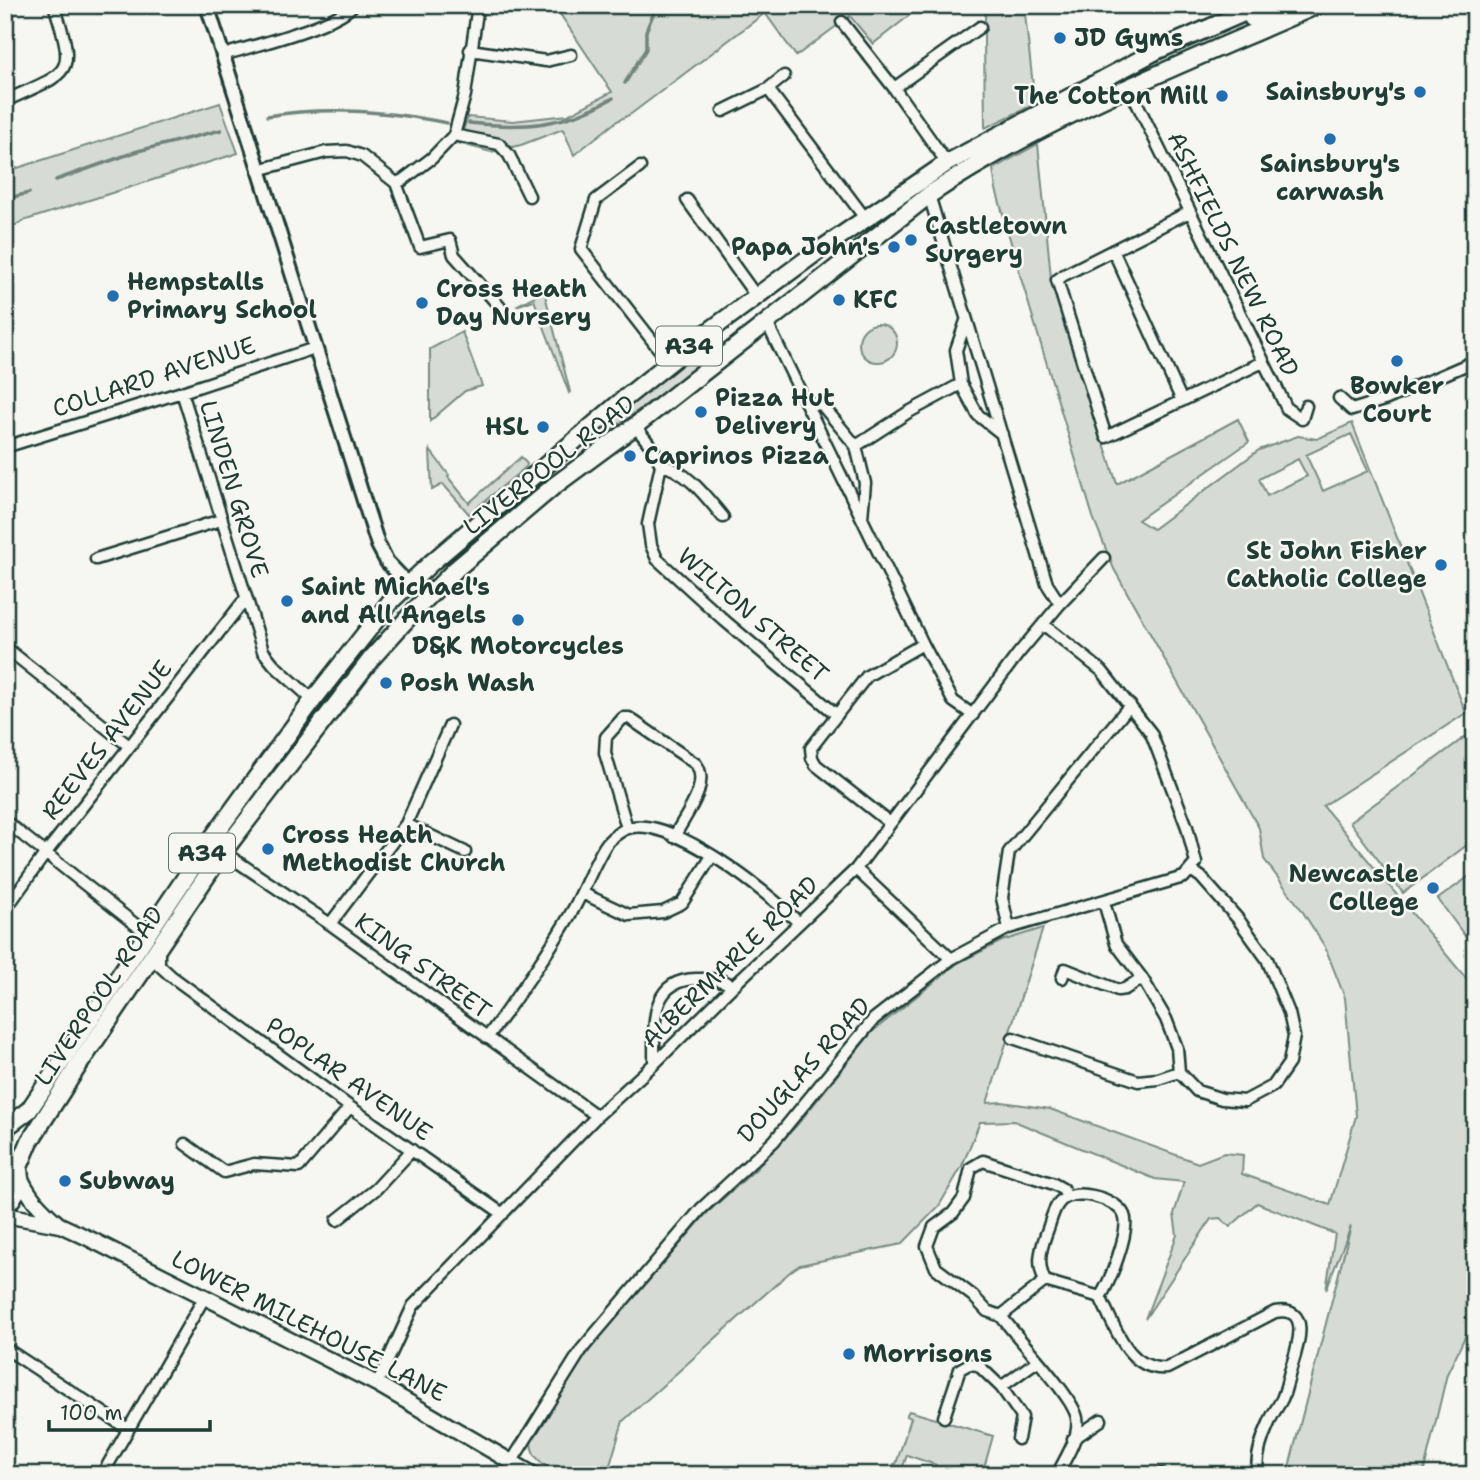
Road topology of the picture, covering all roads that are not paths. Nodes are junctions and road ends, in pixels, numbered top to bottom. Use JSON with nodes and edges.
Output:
{"nodes":[{"id":1,"x":54,"y":5,"type":"edge"},
{"id":2,"x":207,"y":5,"type":"edge"},
{"id":3,"x":353,"y":5,"type":"edge"},
{"id":4,"x":478,"y":5,"type":"edge"},
{"id":5,"x":1262,"y":5,"type":"edge"},
{"id":6,"x":1283,"y":5,"type":"edge"},
{"id":7,"x":1307,"y":7,"type":"edge"},
{"id":8,"x":1229,"y":21,"type":"junction"},
{"id":9,"x":842,"y":22,"type":"dead end"},
{"id":10,"x":980,"y":27,"type":"dead end"},
{"id":11,"x":1180,"y":41,"type":"junction"},
{"id":12,"x":470,"y":50,"type":"junction"},
{"id":13,"x":223,"y":55,"type":"junction"},
{"id":14,"x":571,"y":55,"type":"dead end"},
{"id":15,"x":1189,"y":61,"type":"junction"},
{"id":16,"x":784,"y":76,"type":"dead end"},
{"id":17,"x":1129,"y":87,"type":"junction"},
{"id":18,"x":894,"y":88,"type":"junction"},
{"id":19,"x":768,"y":89,"type":"junction"},
{"id":20,"x":5,"y":101,"type":"edge"},
{"id":21,"x":723,"y":111,"type":"dead end"},
{"id":22,"x":454,"y":135,"type":"junction"},
{"id":23,"x":947,"y":163,"type":"junction"},
{"id":24,"x":640,"y":167,"type":"dead end"},
{"id":25,"x":258,"y":170,"type":"junction"},
{"id":26,"x":396,"y":183,"type":"junction"},
{"id":27,"x":929,"y":195,"type":"junction"},
{"id":28,"x":529,"y":196,"type":"dead end"},
{"id":29,"x":687,"y":200,"type":"dead end"},
{"id":30,"x":1189,"y":212,"type":"junction"},
{"id":31,"x":865,"y":218,"type":"junction"},
{"id":32,"x":1114,"y":250,"type":"junction"},
{"id":33,"x":756,"y":296,"type":"junction"},
{"id":34,"x":500,"y":307,"type":"dead end"},
{"id":35,"x":965,"y":321,"type":"junction"},
{"id":36,"x":767,"y":323,"type":"junction"},
{"id":37,"x":315,"y":348,"type":"junction"},
{"id":38,"x":1475,"y":361,"type":"edge"},
{"id":39,"x":669,"y":362,"type":"junction"},
{"id":40,"x":1263,"y":362,"type":"junction"},
{"id":41,"x":961,"y":384,"type":"junction"},
{"id":42,"x":182,"y":392,"type":"junction"},
{"id":43,"x":1339,"y":397,"type":"dead end"},
{"id":44,"x":1182,"y":401,"type":"junction"},
{"id":45,"x":805,"y":402,"type":"junction"},
{"id":46,"x":1306,"y":406,"type":"dead end"},
{"id":47,"x":635,"y":426,"type":"junction"},
{"id":48,"x":1002,"y":434,"type":"junction"},
{"id":49,"x":856,"y":446,"type":"junction"},
{"id":50,"x":5,"y":447,"type":"edge"},
{"id":51,"x":661,"y":465,"type":"junction"},
{"id":52,"x":723,"y":517,"type":"dead end"},
{"id":53,"x":862,"y":518,"type":"junction"},
{"id":54,"x":221,"y":520,"type":"junction"},
{"id":55,"x":1104,"y":558,"type":"dead end"},
{"id":56,"x":96,"y":559,"type":"dead end"},
{"id":57,"x":414,"y":595,"type":"junction"},
{"id":58,"x":246,"y":598,"type":"junction"},
{"id":59,"x":1060,"y":604,"type":"junction"},
{"id":60,"x":1043,"y":624,"type":"junction"},
{"id":61,"x":923,"y":644,"type":"junction"},
{"id":62,"x":5,"y":646,"type":"edge"},
{"id":63,"x":313,"y":700,"type":"junction"},
{"id":64,"x":1130,"y":705,"type":"junction"},
{"id":65,"x":837,"y":715,"type":"junction"},
{"id":66,"x":973,"y":715,"type":"junction"},
{"id":67,"x":450,"y":725,"type":"dead end"},
{"id":68,"x":129,"y":746,"type":"junction"},
{"id":69,"x":5,"y":821,"type":"edge"},
{"id":70,"x":890,"y":823,"type":"junction"},
{"id":71,"x":406,"y":824,"type":"junction"},
{"id":72,"x":627,"y":828,"type":"junction"},
{"id":73,"x":674,"y":837,"type":"junction"},
{"id":74,"x":223,"y":852,"type":"junction"},
{"id":75,"x":465,"y":852,"type":"dead end"},
{"id":76,"x":45,"y":854,"type":"junction"},
{"id":77,"x":712,"y":856,"type":"junction"},
{"id":78,"x":856,"y":869,"type":"junction"},
{"id":79,"x":1191,"y":870,"type":"junction"},
{"id":80,"x":582,"y":893,"type":"junction"},
{"id":81,"x":1104,"y":902,"type":"junction"},
{"id":82,"x":5,"y":911,"type":"edge"},
{"id":83,"x":799,"y":923,"type":"junction"},
{"id":84,"x":330,"y":924,"type":"junction"},
{"id":85,"x":1009,"y":928,"type":"junction"},
{"id":86,"x":146,"y":933,"type":"junction"},
{"id":87,"x":159,"y":946,"type":"junction"},
{"id":88,"x":951,"y":959,"type":"junction"},
{"id":89,"x":1062,"y":978,"type":"dead end"},
{"id":90,"x":1142,"y":978,"type":"junction"},
{"id":91,"x":733,"y":986,"type":"junction"},
{"id":92,"x":487,"y":1038,"type":"junction"},
{"id":93,"x":1013,"y":1038,"type":"dead end"},
{"id":94,"x":654,"y":1064,"type":"junction"},
{"id":95,"x":1179,"y":1072,"type":"junction"},
{"id":96,"x":349,"y":1107,"type":"junction"},
{"id":97,"x":597,"y":1116,"type":"junction"},
{"id":98,"x":5,"y":1128,"type":"edge"},
{"id":99,"x":185,"y":1144,"type":"dead end"},
{"id":100,"x":412,"y":1150,"type":"junction"},
{"id":101,"x":5,"y":1151,"type":"edge"},
{"id":102,"x":20,"y":1173,"type":"junction"},
{"id":103,"x":1066,"y":1196,"type":"junction"},
{"id":104,"x":5,"y":1207,"type":"edge"},
{"id":105,"x":503,"y":1214,"type":"junction"},
{"id":106,"x":5,"y":1215,"type":"edge"},
{"id":107,"x":337,"y":1220,"type":"dead end"},
{"id":108,"x":60,"y":1225,"type":"junction"},
{"id":109,"x":1045,"y":1281,"type":"junction"},
{"id":110,"x":1100,"y":1297,"type":"junction"},
{"id":111,"x":204,"y":1298,"type":"junction"},
{"id":112,"x":1001,"y":1316,"type":"junction"},
{"id":113,"x":5,"y":1348,"type":"edge"},
{"id":114,"x":1037,"y":1361,"type":"junction"},
{"id":115,"x":377,"y":1384,"type":"junction"},
{"id":116,"x":1001,"y":1387,"type":"junction"},
{"id":117,"x":944,"y":1417,"type":"dead end"},
{"id":118,"x":1101,"y":1420,"type":"dead end"},
{"id":119,"x":128,"y":1429,"type":"junction"},
{"id":120,"x":1018,"y":1439,"type":"dead end"},
{"id":121,"x":1073,"y":1439,"type":"junction"},
{"id":122,"x":512,"y":1461,"type":"junction"},
{"id":123,"x":102,"y":1475,"type":"edge"},
{"id":124,"x":534,"y":1475,"type":"edge"},
{"id":125,"x":1057,"y":1475,"type":"edge"},
{"id":126,"x":1258,"y":1475,"type":"edge"}],
"edges":[{"from":1,"to":20,"type":"street"},
{"from":2,"to":13,"type":"street"},
{"from":3,"to":13,"type":"street"},
{"from":4,"to":12,"type":"street"},
{"from":5,"to":8,"type":"highway","name":"LIVERPOOL ROAD","number":"A34"},
{"from":6,"to":8,"type":"highway"},
{"from":7,"to":15,"type":"highway","name":"LIVERPOOL ROAD","number":"A34"},
{"from":8,"to":11,"type":"highway","name":"LIVERPOOL ROAD","number":"A34"},
{"from":9,"to":18,"type":"street"},
{"from":10,"to":18,"type":"street"},
{"from":11,"to":15,"type":"highway"},
{"from":11,"to":23,"type":"highway","name":"LIVERPOOL ROAD","number":"A34"},
{"from":12,"to":14,"type":"street"},
{"from":12,"to":22,"type":"street"},
{"from":13,"to":25,"type":"street"},
{"from":15,"to":17,"type":"highway","name":"LIVERPOOL ROAD","number":"A34"},
{"from":16,"to":19,"type":"street"},
{"from":17,"to":27,"type":"highway","name":"LIVERPOOL ROAD","number":"A34"},
{"from":17,"to":30,"type":"street","name":"ASHFIELDS NEW ROAD"},
{"from":18,"to":23,"type":"street"},
{"from":19,"to":21,"type":"street"},
{"from":19,"to":31,"type":"street"},
{"from":22,"to":26,"type":"street"},
{"from":22,"to":28,"type":"street"},
{"from":23,"to":31,"type":"highway","name":"LIVERPOOL ROAD","number":"A34"},
{"from":24,"to":39,"type":"street"},
{"from":25,"to":26,"type":"street"},
{"from":25,"to":37,"type":"street"},
{"from":26,"to":34,"type":"street"},
{"from":27,"to":35,"type":"street"},
{"from":27,"to":36,"type":"highway","name":"LIVERPOOL ROAD","number":"A34"},
{"from":29,"to":33,"type":"street"},
{"from":30,"to":32,"type":"street"},
{"from":30,"to":40,"type":"street","name":"ASHFIELDS NEW ROAD"},
{"from":31,"to":33,"type":"highway","name":"LIVERPOOL ROAD","number":"A34"},
{"from":32,"to":44,"type":"street"},
{"from":32,"to":44,"type":"street"},
{"from":33,"to":36,"type":"highway"},
{"from":33,"to":39,"type":"highway","name":"LIVERPOOL ROAD","number":"A34"},
{"from":35,"to":41,"type":"street"},
{"from":35,"to":48,"type":"street"},
{"from":36,"to":45,"type":"street"},
{"from":36,"to":47,"type":"highway","name":"LIVERPOOL ROAD","number":"A34"},
{"from":37,"to":42,"type":"street","name":"COLLARD AVENUE"},
{"from":37,"to":57,"type":"street"},
{"from":38,"to":43,"type":"street"},
{"from":39,"to":57,"type":"highway","name":"LIVERPOOL ROAD","number":"A34"},
{"from":40,"to":44,"type":"street"},
{"from":40,"to":46,"type":"street","name":"ASHFIELDS NEW ROAD"},
{"from":41,"to":48,"type":"street"},
{"from":41,"to":49,"type":"street"},
{"from":42,"to":50,"type":"street","name":"COLLARD AVENUE"},
{"from":42,"to":54,"type":"street","name":"LINDEN GROVE"},
{"from":45,"to":49,"type":"street"},
{"from":45,"to":53,"type":"street"},
{"from":47,"to":51,"type":"street"},
{"from":47,"to":57,"type":"highway","name":"LIVERPOOL ROAD","number":"A34"},
{"from":48,"to":59,"type":"street"},
{"from":49,"to":53,"type":"street"},
{"from":51,"to":52,"type":"street"},
{"from":51,"to":65,"type":"street","name":"WILTON STREET"},
{"from":53,"to":61,"type":"street"},
{"from":54,"to":56,"type":"street"},
{"from":54,"to":58,"type":"street","name":"LINDEN GROVE"},
{"from":55,"to":59,"type":"street","name":"ALBERMARLE ROAD"},
{"from":57,"to":63,"type":"highway","name":"LIVERPOOL ROAD","number":"A34"},
{"from":57,"to":74,"type":"highway","name":"LIVERPOOL ROAD","number":"A34"},
{"from":58,"to":63,"type":"street","name":"LINDEN GROVE"},
{"from":58,"to":68,"type":"street","name":"REEVES AVENUE"},
{"from":59,"to":60,"type":"street","name":"ALBERMARLE ROAD"},
{"from":60,"to":64,"type":"street"},
{"from":60,"to":66,"type":"street","name":"ALBERMARLE ROAD"},
{"from":61,"to":65,"type":"street"},
{"from":61,"to":66,"type":"street"},
{"from":62,"to":68,"type":"street"},
{"from":63,"to":86,"type":"highway","name":"LIVERPOOL ROAD","number":"A34"},
{"from":64,"to":79,"type":"street"},
{"from":64,"to":85,"type":"street"},
{"from":65,"to":70,"type":"street"},
{"from":66,"to":70,"type":"street","name":"ALBERMARLE ROAD"},
{"from":67,"to":71,"type":"street"},
{"from":68,"to":76,"type":"street","name":"REEVES AVENUE"},
{"from":69,"to":76,"type":"street"},
{"from":70,"to":78,"type":"street","name":"ALBERMARLE ROAD"},
{"from":71,"to":75,"type":"street"},
{"from":71,"to":84,"type":"street"},
{"from":72,"to":73,"type":"street"},
{"from":72,"to":73,"type":"street"},
{"from":72,"to":80,"type":"street"},
{"from":73,"to":77,"type":"street"},
{"from":74,"to":84,"type":"street","name":"KING STREET"},
{"from":74,"to":87,"type":"highway","name":"LIVERPOOL ROAD","number":"A34"},
{"from":76,"to":82,"type":"street","name":"REEVES AVENUE"},
{"from":76,"to":86,"type":"street"},
{"from":77,"to":80,"type":"street"},
{"from":77,"to":83,"type":"street"},
{"from":78,"to":83,"type":"street","name":"ALBERMARLE ROAD"},
{"from":78,"to":88,"type":"street"},
{"from":79,"to":81,"type":"street","name":"DOUGLAS ROAD"},
{"from":79,"to":95,"type":"street"},
{"from":80,"to":92,"type":"street"},
{"from":81,"to":85,"type":"street","name":"DOUGLAS ROAD"},
{"from":81,"to":90,"type":"street"},
{"from":83,"to":91,"type":"street","name":"ALBERMARLE ROAD"},
{"from":84,"to":92,"type":"street","name":"KING STREET"},
{"from":85,"to":88,"type":"street","name":"DOUGLAS ROAD"},
{"from":86,"to":98,"type":"highway","name":"LIVERPOOL ROAD","number":"A34"},
{"from":87,"to":96,"type":"street","name":"POPLAR AVENUE"},
{"from":87,"to":102,"type":"highway","name":"LIVERPOOL ROAD","number":"A34"},
{"from":88,"to":122,"type":"street","name":"DOUGLAS ROAD"},
{"from":89,"to":90,"type":"street"},
{"from":90,"to":95,"type":"street"},
{"from":91,"to":94,"type":"street","name":"ALBERMARLE ROAD"},
{"from":91,"to":94,"type":"street"},
{"from":92,"to":97,"type":"street","name":"KING STREET"},
{"from":93,"to":95,"type":"street"},
{"from":94,"to":97,"type":"street","name":"ALBERMARLE ROAD"},
{"from":96,"to":99,"type":"street"},
{"from":96,"to":100,"type":"street","name":"POPLAR AVENUE"},
{"from":97,"to":105,"type":"street","name":"ALBERMARLE ROAD"},
{"from":100,"to":105,"type":"street","name":"POPLAR AVENUE"},
{"from":100,"to":107,"type":"street"},
{"from":101,"to":102,"type":"highway"},
{"from":102,"to":104,"type":"highway","name":"LIVERPOOL ROAD"},
{"from":102,"to":108,"type":"main road","name":"LOWER MILEHOUSE LANE"},
{"from":103,"to":109,"type":"street"},
{"from":103,"to":110,"type":"street"},
{"from":103,"to":112,"type":"street"},
{"from":105,"to":115,"type":"street","name":"ALBERMARLE ROAD"},
{"from":106,"to":108,"type":"main road","name":"LOWER MILEHOUSE LANE"},
{"from":108,"to":111,"type":"main road","name":"LOWER MILEHOUSE LANE"},
{"from":109,"to":110,"type":"street"},
{"from":109,"to":112,"type":"street"},
{"from":110,"to":126,"type":"street"},
{"from":111,"to":115,"type":"main road","name":"LOWER MILEHOUSE LANE"},
{"from":111,"to":119,"type":"street"},
{"from":112,"to":114,"type":"street"},
{"from":113,"to":119,"type":"street"},
{"from":114,"to":116,"type":"street"},
{"from":114,"to":121,"type":"street"},
{"from":115,"to":122,"type":"main road","name":"LOWER MILEHOUSE LANE"},
{"from":116,"to":117,"type":"street"},
{"from":116,"to":120,"type":"street"},
{"from":118,"to":121,"type":"street"},
{"from":119,"to":123,"type":"street"},
{"from":121,"to":125,"type":"street"},
{"from":122,"to":124,"type":"main road","name":"LOWER MILEHOUSE LANE"}]}
